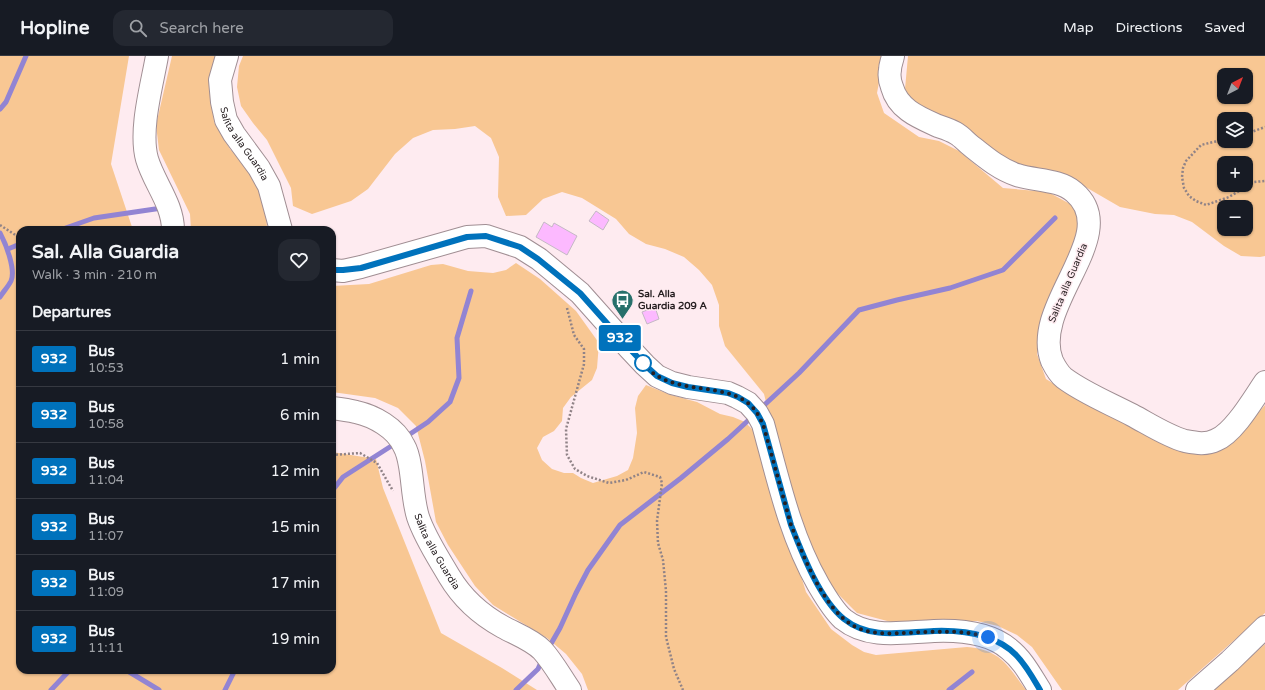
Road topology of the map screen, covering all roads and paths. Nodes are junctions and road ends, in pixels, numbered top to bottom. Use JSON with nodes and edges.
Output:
{"nodes":[{"id":1,"x":157,"y":56,"type":"edge"},
{"id":2,"x":227,"y":56,"type":"edge"},
{"id":3,"x":893,"y":56,"type":"edge"},
{"id":4,"x":1265,"y":127,"type":"edge"},
{"id":5,"x":1253,"y":131,"type":"edge"},
{"id":6,"x":1217,"y":141,"type":"edge"},
{"id":7,"x":1265,"y":181,"type":"edge"},
{"id":8,"x":0,"y":225,"type":"edge"},
{"id":9,"x":173,"y":226,"type":"edge"},
{"id":10,"x":280,"y":226,"type":"edge"},
{"id":11,"x":16,"y":235,"type":"edge"},
{"id":12,"x":336,"y":270,"type":"edge"},
{"id":13,"x":567,"y":307,"type":"dead end"},
{"id":14,"x":1265,"y":382,"type":"edge"},
{"id":15,"x":336,"y":409,"type":"edge"},
{"id":16,"x":336,"y":455,"type":"edge"},
{"id":17,"x":395,"y":496,"type":"dead end"},
{"id":18,"x":1265,"y":627,"type":"edge"},
{"id":19,"x":570,"y":690,"type":"edge"},
{"id":20,"x":683,"y":690,"type":"edge"},
{"id":21,"x":1040,"y":690,"type":"edge"},
{"id":22,"x":1197,"y":690,"type":"edge"}],
"edges":[{"from":1,"to":9,"type":"main road"},
{"from":2,"to":10,"type":"main road","name":"Salita alla Guardia"},
{"from":3,"to":14,"type":"main road","name":"Salita alla Guardia"},
{"from":4,"to":5,"type":"path"},
{"from":6,"to":7,"type":"path"},
{"from":8,"to":11,"type":"path"},
{"from":12,"to":21,"type":"main road"},
{"from":13,"to":20,"type":"path"},
{"from":15,"to":19,"type":"main road","name":"Salita alla Guardia"},
{"from":16,"to":17,"type":"path"},
{"from":18,"to":22,"type":"main road"}]}
